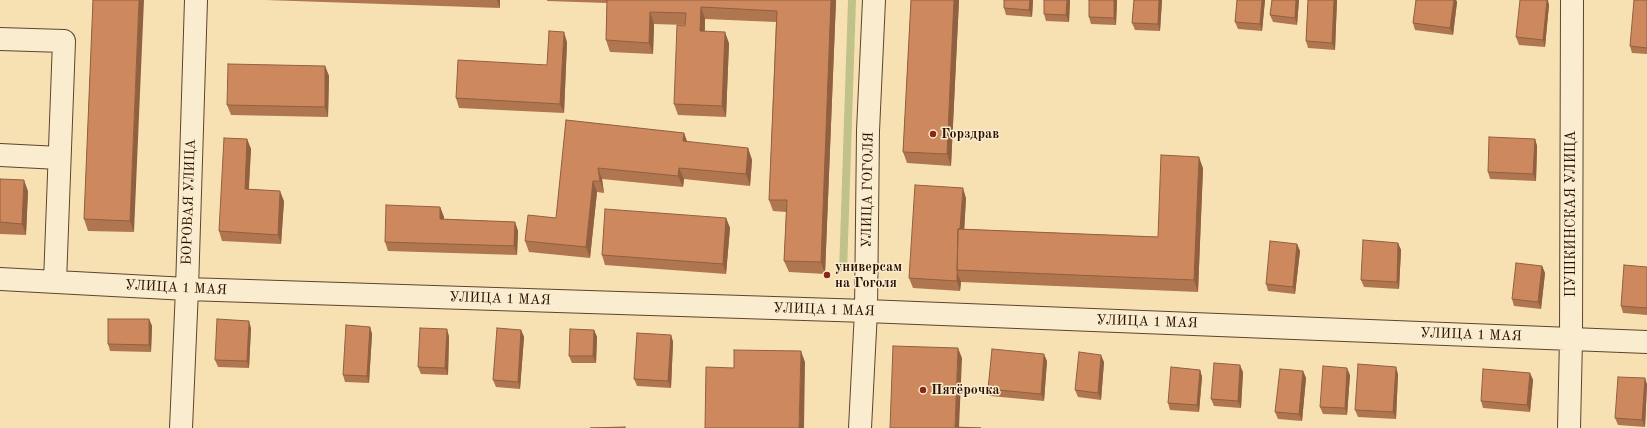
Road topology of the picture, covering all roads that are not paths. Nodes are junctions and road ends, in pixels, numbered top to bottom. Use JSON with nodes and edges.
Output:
{"nodes":[{"id":1,"x":196,"y":0,"type":"edge"},
{"id":2,"x":874,"y":0,"type":"edge"},
{"id":3,"x":1572,"y":0,"type":"edge"},
{"id":4,"x":0,"y":39,"type":"edge"},
{"id":5,"x":0,"y":155,"type":"edge"},
{"id":6,"x":59,"y":158,"type":"junction"},
{"id":7,"x":0,"y":279,"type":"edge"},
{"id":8,"x":55,"y":282,"type":"junction"},
{"id":9,"x":187,"y":289,"type":"junction"},
{"id":10,"x":866,"y":311,"type":"junction"},
{"id":11,"x":1571,"y":338,"type":"junction"},
{"id":12,"x":1647,"y":342,"type":"edge"},
{"id":13,"x":181,"y":428,"type":"edge"},
{"id":14,"x":860,"y":428,"type":"edge"},
{"id":15,"x":1569,"y":428,"type":"edge"}],
"edges":[{"from":1,"to":9,"type":"street","name":"БОРОВАЯ УЛИЦА"},
{"from":2,"to":10,"type":"street","name":"УЛИЦА ГОГОЛЯ"},
{"from":3,"to":11,"type":"street","name":"ПУШКИНСКАЯ УЛИЦА"},
{"from":4,"to":6,"type":"street"},
{"from":5,"to":6,"type":"street"},
{"from":6,"to":8,"type":"street"},
{"from":7,"to":8,"type":"street","name":"УЛИЦА 1 МАЯ"},
{"from":8,"to":9,"type":"street","name":"УЛИЦА 1 МАЯ"},
{"from":9,"to":10,"type":"street","name":"УЛИЦА 1 МАЯ"},
{"from":9,"to":13,"type":"street","name":"БОРОВАЯ УЛИЦА"},
{"from":10,"to":11,"type":"street","name":"УЛИЦА 1 МАЯ"},
{"from":10,"to":14,"type":"street","name":"УЛИЦА ГОГОЛЯ"},
{"from":11,"to":12,"type":"street","name":"УЛИЦА 1 МАЯ"},
{"from":11,"to":15,"type":"street","name":"ПУШКИНСКАЯ УЛИЦА"}]}
